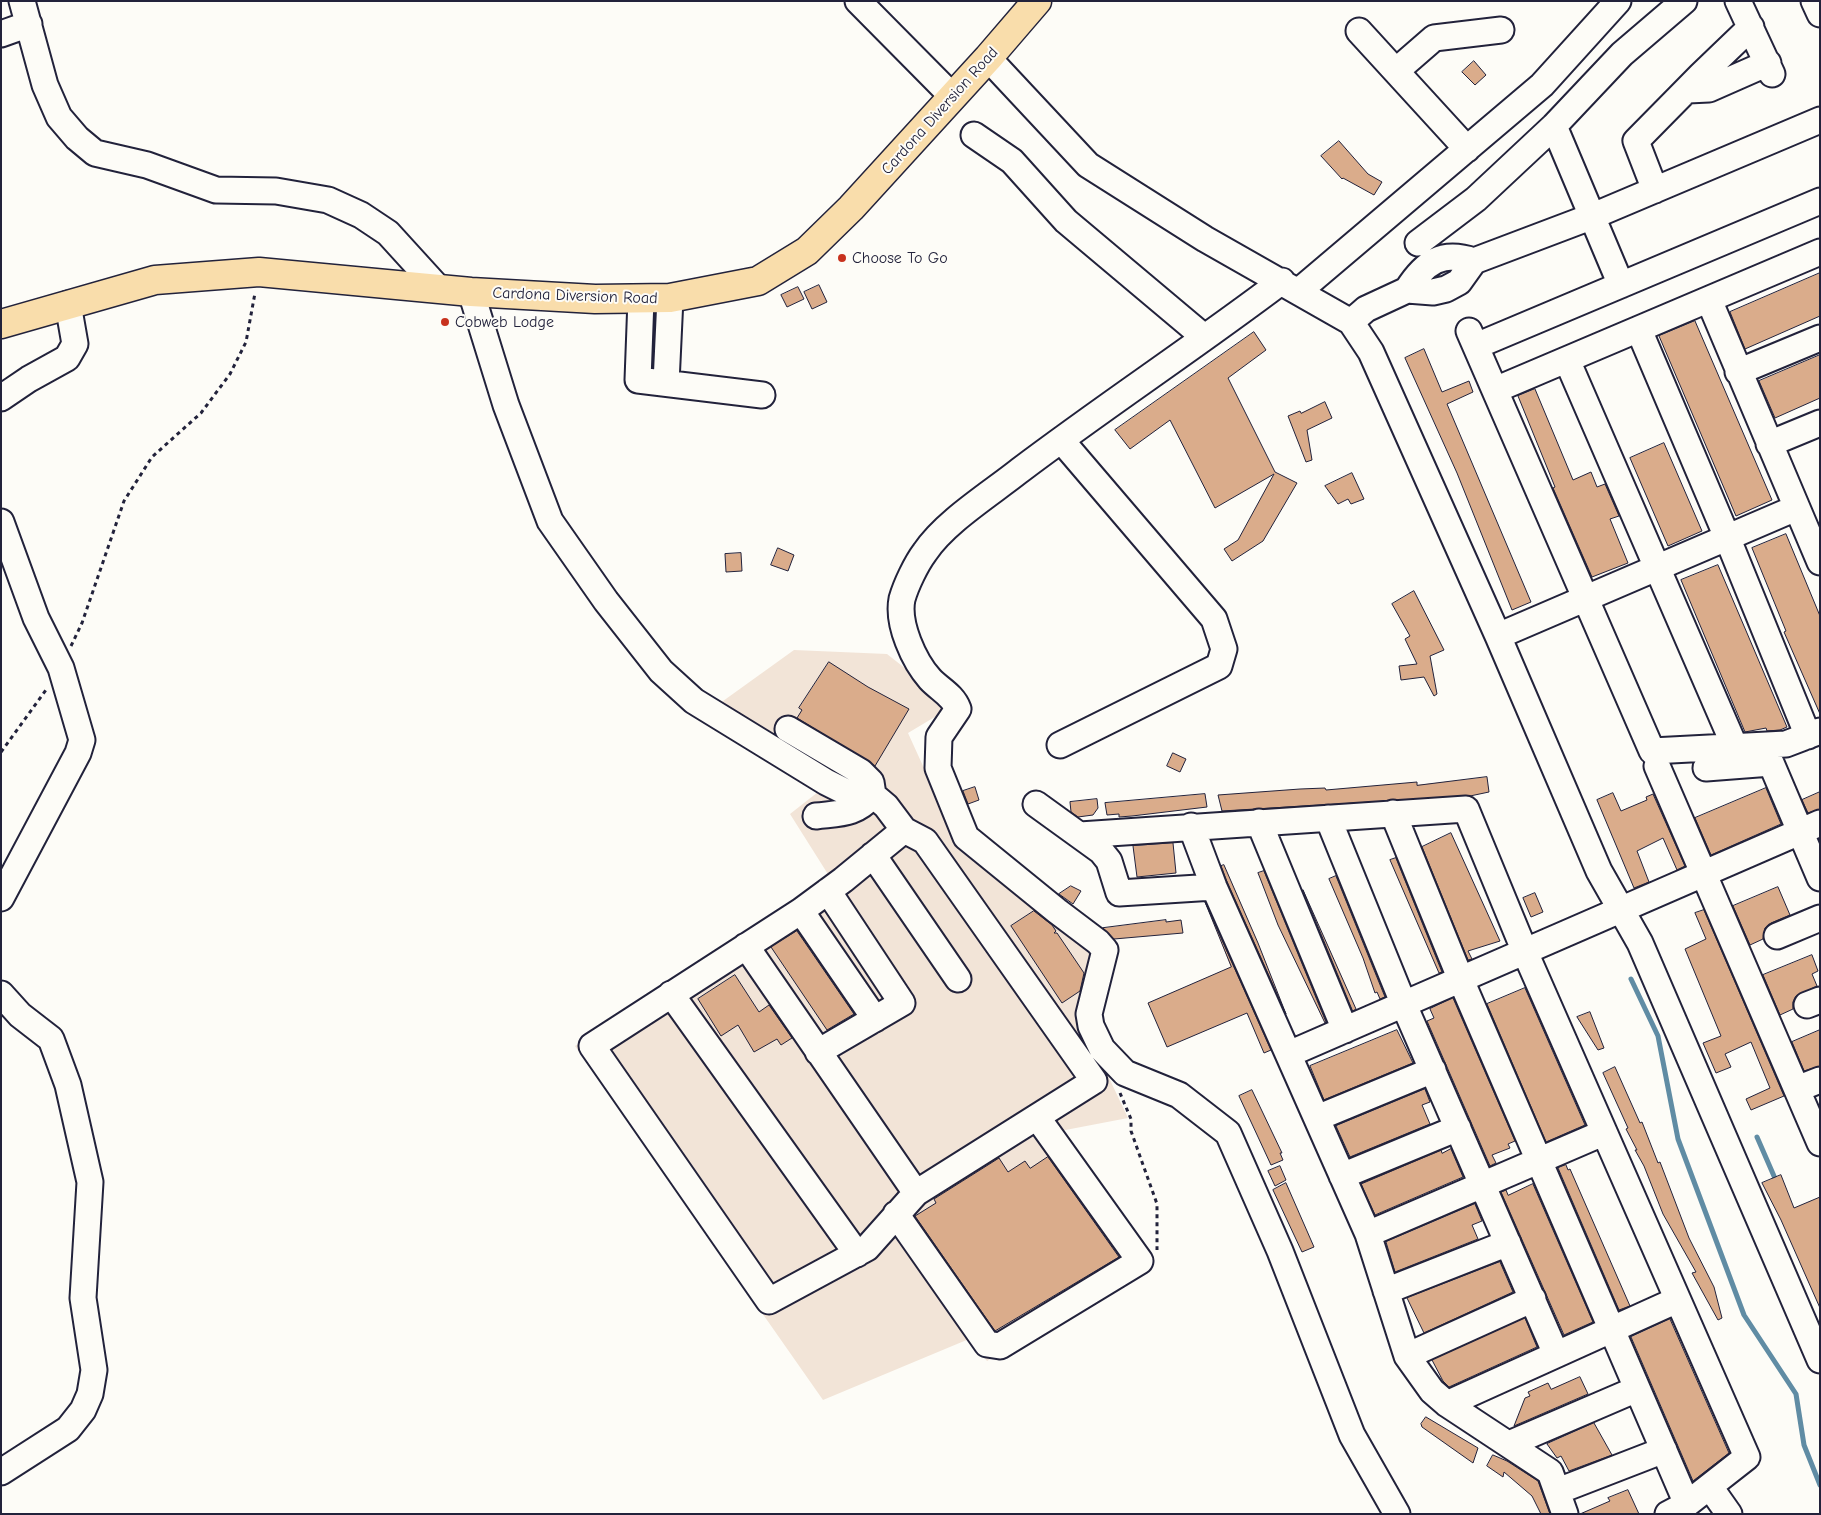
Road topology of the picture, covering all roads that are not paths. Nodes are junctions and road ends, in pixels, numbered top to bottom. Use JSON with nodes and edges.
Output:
{"nodes":[{"id":1,"x":858,"y":1,"type":"edge"},
{"id":2,"x":1036,"y":1,"type":"edge"},
{"id":3,"x":1618,"y":1,"type":"edge"},
{"id":4,"x":1684,"y":1,"type":"edge"},
{"id":5,"x":1738,"y":1,"type":"edge"},
{"id":6,"x":1814,"y":1,"type":"edge"},
{"id":7,"x":25,"y":13,"type":"edge"},
{"id":8,"x":1820,"y":14,"type":"edge"},
{"id":9,"x":1751,"y":27,"type":"junction"},
{"id":10,"x":1501,"y":30,"type":"dead end"},
{"id":11,"x":1359,"y":31,"type":"dead end"},
{"id":12,"x":1,"y":34,"type":"edge"},
{"id":13,"x":988,"y":58,"type":"junction"},
{"id":14,"x":1396,"y":71,"type":"junction"},
{"id":15,"x":1688,"y":90,"type":"junction"},
{"id":16,"x":953,"y":97,"type":"junction"},
{"id":17,"x":1820,"y":120,"type":"edge"},
{"id":18,"x":1554,"y":126,"type":"junction"},
{"id":19,"x":974,"y":135,"type":"dead end"},
{"id":20,"x":1467,"y":149,"type":"junction"},
{"id":21,"x":1655,"y":190,"type":"junction"},
{"id":22,"x":1820,"y":201,"type":"edge"},
{"id":23,"x":1593,"y":216,"type":"junction"},
{"id":24,"x":1418,"y":243,"type":"dead end"},
{"id":25,"x":1820,"y":252,"type":"edge"},
{"id":26,"x":1621,"y":285,"type":"junction"},
{"id":27,"x":1291,"y":286,"type":"junction"},
{"id":28,"x":439,"y":289,"type":"junction"},
{"id":29,"x":471,"y":292,"type":"junction"},
{"id":30,"x":670,"y":298,"type":"junction"},
{"id":31,"x":640,"y":299,"type":"junction"},
{"id":32,"x":1708,"y":300,"type":"junction"},
{"id":33,"x":68,"y":304,"type":"junction"},
{"id":34,"x":1351,"y":322,"type":"junction"},
{"id":35,"x":1,"y":324,"type":"edge"},
{"id":36,"x":1638,"y":330,"type":"junction"},
{"id":37,"x":1204,"y":337,"type":"junction"},
{"id":38,"x":1820,"y":338,"type":"edge"},
{"id":39,"x":1567,"y":360,"type":"junction"},
{"id":40,"x":1738,"y":372,"type":"junction"},
{"id":41,"x":666,"y":383,"type":"junction"},
{"id":42,"x":1495,"y":390,"type":"junction"},
{"id":43,"x":762,"y":395,"type":"dead end"},
{"id":44,"x":1,"y":398,"type":"edge"},
{"id":45,"x":1820,"y":422,"type":"edge"},
{"id":46,"x":1061,"y":440,"type":"junction"},
{"id":47,"x":1769,"y":444,"type":"junction"},
{"id":48,"x":1796,"y":508,"type":"junction"},
{"id":49,"x":1,"y":522,"type":"edge"},
{"id":50,"x":1727,"y":537,"type":"junction"},
{"id":51,"x":1820,"y":562,"type":"edge"},
{"id":52,"x":1658,"y":567,"type":"junction"},
{"id":53,"x":1586,"y":598,"type":"junction"},
{"id":54,"x":1498,"y":636,"type":"junction"},
{"id":55,"x":788,"y":729,"type":"dead end"},
{"id":56,"x":1814,"y":733,"type":"edge"},
{"id":57,"x":1060,"y":745,"type":"dead end"},
{"id":58,"x":1735,"y":747,"type":"junction"},
{"id":59,"x":1657,"y":766,"type":"dead end"},
{"id":60,"x":1706,"y":768,"type":"dead end"},
{"id":61,"x":873,"y":795,"type":"junction"},
{"id":62,"x":1036,"y":804,"type":"dead end"},
{"id":63,"x":1393,"y":813,"type":"junction"},
{"id":64,"x":816,"y":816,"type":"dead end"},
{"id":65,"x":1328,"y":818,"type":"junction"},
{"id":66,"x":1258,"y":822,"type":"junction"},
{"id":67,"x":1191,"y":826,"type":"junction"},
{"id":68,"x":1810,"y":828,"type":"edge"},
{"id":69,"x":904,"y":830,"type":"junction"},
{"id":70,"x":1080,"y":835,"type":"junction"},
{"id":71,"x":873,"y":855,"type":"junction"},
{"id":72,"x":1704,"y":873,"type":"junction"},
{"id":73,"x":1820,"y":878,"type":"edge"},
{"id":74,"x":1214,"y":887,"type":"junction"},
{"id":75,"x":828,"y":891,"type":"junction"},
{"id":76,"x":1,"y":898,"type":"edge"},
{"id":77,"x":801,"y":911,"type":"junction"},
{"id":78,"x":1621,"y":911,"type":"junction"},
{"id":79,"x":1820,"y":918,"type":"edge"},
{"id":80,"x":1777,"y":936,"type":"dead end"},
{"id":81,"x":746,"y":946,"type":"junction"},
{"id":82,"x":1525,"y":952,"type":"junction"},
{"id":83,"x":958,"y":979,"type":"dead end"},
{"id":84,"x":1461,"y":980,"type":"junction"},
{"id":85,"x":1,"y":994,"type":"edge"},
{"id":86,"x":671,"y":994,"type":"junction"},
{"id":87,"x":1404,"y":1005,"type":"junction"},
{"id":88,"x":875,"y":1018,"type":"junction"},
{"id":89,"x":1345,"y":1030,"type":"junction"},
{"id":90,"x":818,"y":1052,"type":"junction"},
{"id":91,"x":1288,"y":1054,"type":"junction"},
{"id":92,"x":1433,"y":1070,"type":"junction"},
{"id":93,"x":1820,"y":1080,"type":"edge"},
{"id":94,"x":1797,"y":1089,"type":"junction"},
{"id":95,"x":1037,"y":1117,"type":"junction"},
{"id":96,"x":1317,"y":1118,"type":"junction"},
{"id":97,"x":1458,"y":1128,"type":"junction"},
{"id":98,"x":1603,"y":1133,"type":"junction"},
{"id":99,"x":1820,"y":1143,"type":"edge"},
{"id":100,"x":1539,"y":1161,"type":"junction"},
{"id":101,"x":1342,"y":1176,"type":"junction"},
{"id":102,"x":1483,"y":1186,"type":"junction"},
{"id":103,"x":916,"y":1193,"type":"junction"},
{"id":104,"x":896,"y":1214,"type":"junction"},
{"id":105,"x":1368,"y":1234,"type":"junction"},
{"id":106,"x":1508,"y":1243,"type":"junction"},
{"id":107,"x":857,"y":1254,"type":"junction"},
{"id":108,"x":1386,"y":1291,"type":"junction"},
{"id":109,"x":1533,"y":1299,"type":"junction"},
{"id":110,"x":1677,"y":1300,"type":"junction"},
{"id":111,"x":1612,"y":1329,"type":"junction"},
{"id":112,"x":1556,"y":1354,"type":"junction"},
{"id":113,"x":1407,"y":1356,"type":"junction"},
{"id":114,"x":1820,"y":1360,"type":"edge"},
{"id":115,"x":1637,"y":1389,"type":"junction"},
{"id":116,"x":1447,"y":1404,"type":"junction"},
{"id":117,"x":1510,"y":1444,"type":"junction"},
{"id":118,"x":1664,"y":1450,"type":"junction"},
{"id":119,"x":1,"y":1472,"type":"edge"},
{"id":120,"x":1710,"y":1487,"type":"junction"},
{"id":121,"x":1562,"y":1502,"type":"edge"},
{"id":122,"x":1677,"y":1509,"type":"edge"},
{"id":123,"x":1397,"y":1514,"type":"edge"},
{"id":124,"x":1729,"y":1514,"type":"edge"}],
"edges":[{"from":1,"to":16,"type":"street"},
{"from":2,"to":13,"type":"main road","name":"Cardona Diversion Road"},
{"from":3,"to":20,"type":"street"},
{"from":4,"to":18,"type":"street"},
{"from":5,"to":9,"type":"street"},
{"from":6,"to":8,"type":"street"},
{"from":7,"to":12,"type":"street"},
{"from":7,"to":28,"type":"street"},
{"from":9,"to":15,"type":"street"},
{"from":9,"to":15,"type":"street"},
{"from":10,"to":14,"type":"street"},
{"from":11,"to":14,"type":"street"},
{"from":13,"to":16,"type":"main road","name":"Cardona Diversion Road"},
{"from":13,"to":27,"type":"street"},
{"from":14,"to":20,"type":"street"},
{"from":15,"to":21,"type":"street"},
{"from":16,"to":30,"type":"main road","name":"Cardona Diversion Road"},
{"from":17,"to":21,"type":"street"},
{"from":18,"to":23,"type":"street"},
{"from":18,"to":24,"type":"street"},
{"from":19,"to":37,"type":"street"},
{"from":20,"to":27,"type":"street"},
{"from":21,"to":23,"type":"street"},
{"from":22,"to":26,"type":"street"},
{"from":23,"to":26,"type":"street"},
{"from":23,"to":34,"type":"street"},
{"from":25,"to":32,"type":"street"},
{"from":26,"to":42,"type":"street"},
{"from":27,"to":34,"type":"street"},
{"from":27,"to":37,"type":"street"},
{"from":28,"to":29,"type":"main road","name":"Cardona Diversion Road"},
{"from":28,"to":33,"type":"main road","name":"Cardona Diversion Road"},
{"from":29,"to":31,"type":"main road","name":"Cardona Diversion Road"},
{"from":29,"to":61,"type":"street"},
{"from":30,"to":31,"type":"main road","name":"Cardona Diversion Road"},
{"from":30,"to":41,"type":"street"},
{"from":31,"to":41,"type":"street"},
{"from":32,"to":36,"type":"street"},
{"from":32,"to":40,"type":"street"},
{"from":33,"to":35,"type":"main road","name":"Cardona Diversion Road"},
{"from":33,"to":44,"type":"street"},
{"from":34,"to":54,"type":"street"},
{"from":36,"to":39,"type":"street"},
{"from":36,"to":50,"type":"street"},
{"from":37,"to":46,"type":"street"},
{"from":38,"to":40,"type":"street"},
{"from":39,"to":42,"type":"street"},
{"from":39,"to":52,"type":"street"},
{"from":40,"to":47,"type":"street"},
{"from":41,"to":43,"type":"street"},
{"from":42,"to":53,"type":"street"},
{"from":45,"to":47,"type":"street"},
{"from":46,"to":57,"type":"street"},
{"from":46,"to":123,"type":"street"},
{"from":47,"to":48,"type":"street"},
{"from":48,"to":50,"type":"street"},
{"from":48,"to":51,"type":"street"},
{"from":49,"to":76,"type":"street"},
{"from":50,"to":52,"type":"street"},
{"from":50,"to":56,"type":"street"},
{"from":52,"to":53,"type":"street"},
{"from":52,"to":58,"type":"street"},
{"from":53,"to":54,"type":"street"},
{"from":53,"to":58,"type":"street"},
{"from":54,"to":78,"type":"street"},
{"from":55,"to":61,"type":"street"},
{"from":56,"to":58,"type":"street"},
{"from":59,"to":72,"type":"street"},
{"from":60,"to":68,"type":"street"},
{"from":61,"to":64,"type":"street"},
{"from":61,"to":69,"type":"street"},
{"from":62,"to":70,"type":"street"},
{"from":63,"to":65,"type":"street"},
{"from":63,"to":82,"type":"street"},
{"from":63,"to":84,"type":"street"},
{"from":65,"to":66,"type":"street"},
{"from":65,"to":87,"type":"street"},
{"from":66,"to":67,"type":"street"},
{"from":66,"to":89,"type":"street"},
{"from":67,"to":70,"type":"street"},
{"from":67,"to":74,"type":"street"},
{"from":68,"to":72,"type":"street"},
{"from":68,"to":73,"type":"street"},
{"from":69,"to":71,"type":"street"},
{"from":69,"to":95,"type":"street"},
{"from":70,"to":74,"type":"street"},
{"from":71,"to":75,"type":"street"},
{"from":71,"to":83,"type":"street"},
{"from":72,"to":78,"type":"street"},
{"from":72,"to":94,"type":"street"},
{"from":74,"to":91,"type":"street"},
{"from":75,"to":77,"type":"street"},
{"from":75,"to":88,"type":"street"},
{"from":77,"to":81,"type":"street"},
{"from":77,"to":88,"type":"street"},
{"from":78,"to":82,"type":"street"},
{"from":78,"to":114,"type":"street"},
{"from":79,"to":80,"type":"street"},
{"from":81,"to":86,"type":"street"},
{"from":81,"to":90,"type":"street"},
{"from":82,"to":84,"type":"street"},
{"from":82,"to":98,"type":"street"},
{"from":84,"to":87,"type":"street"},
{"from":84,"to":100,"type":"street"},
{"from":85,"to":119,"type":"street"},
{"from":86,"to":107,"type":"street"},
{"from":86,"to":107,"type":"street"},
{"from":87,"to":89,"type":"street"},
{"from":87,"to":92,"type":"street"},
{"from":88,"to":90,"type":"street"},
{"from":89,"to":91,"type":"street"},
{"from":90,"to":103,"type":"street"},
{"from":91,"to":96,"type":"street"},
{"from":92,"to":96,"type":"street"},
{"from":92,"to":97,"type":"street"},
{"from":93,"to":94,"type":"street"},
{"from":94,"to":99,"type":"street"},
{"from":95,"to":103,"type":"street"},
{"from":95,"to":104,"type":"street"},
{"from":96,"to":101,"type":"street"},
{"from":97,"to":101,"type":"street"},
{"from":97,"to":102,"type":"street"},
{"from":98,"to":100,"type":"street"},
{"from":98,"to":110,"type":"street"},
{"from":100,"to":102,"type":"street"},
{"from":100,"to":111,"type":"street"},
{"from":101,"to":105,"type":"street"},
{"from":102,"to":105,"type":"street"},
{"from":102,"to":106,"type":"street"},
{"from":103,"to":104,"type":"street"},
{"from":104,"to":107,"type":"street"},
{"from":105,"to":108,"type":"street"},
{"from":106,"to":108,"type":"street"},
{"from":106,"to":109,"type":"street"},
{"from":108,"to":113,"type":"street"},
{"from":109,"to":112,"type":"street"},
{"from":109,"to":113,"type":"street"},
{"from":110,"to":111,"type":"street"},
{"from":110,"to":120,"type":"street"},
{"from":111,"to":112,"type":"street"},
{"from":111,"to":115,"type":"street"},
{"from":112,"to":116,"type":"street"},
{"from":113,"to":116,"type":"street"},
{"from":115,"to":117,"type":"street"},
{"from":115,"to":118,"type":"street"},
{"from":116,"to":117,"type":"street"},
{"from":117,"to":121,"type":"street"},
{"from":118,"to":121,"type":"street"},
{"from":118,"to":122,"type":"street"},
{"from":120,"to":122,"type":"street"},
{"from":120,"to":124,"type":"street"}]}
